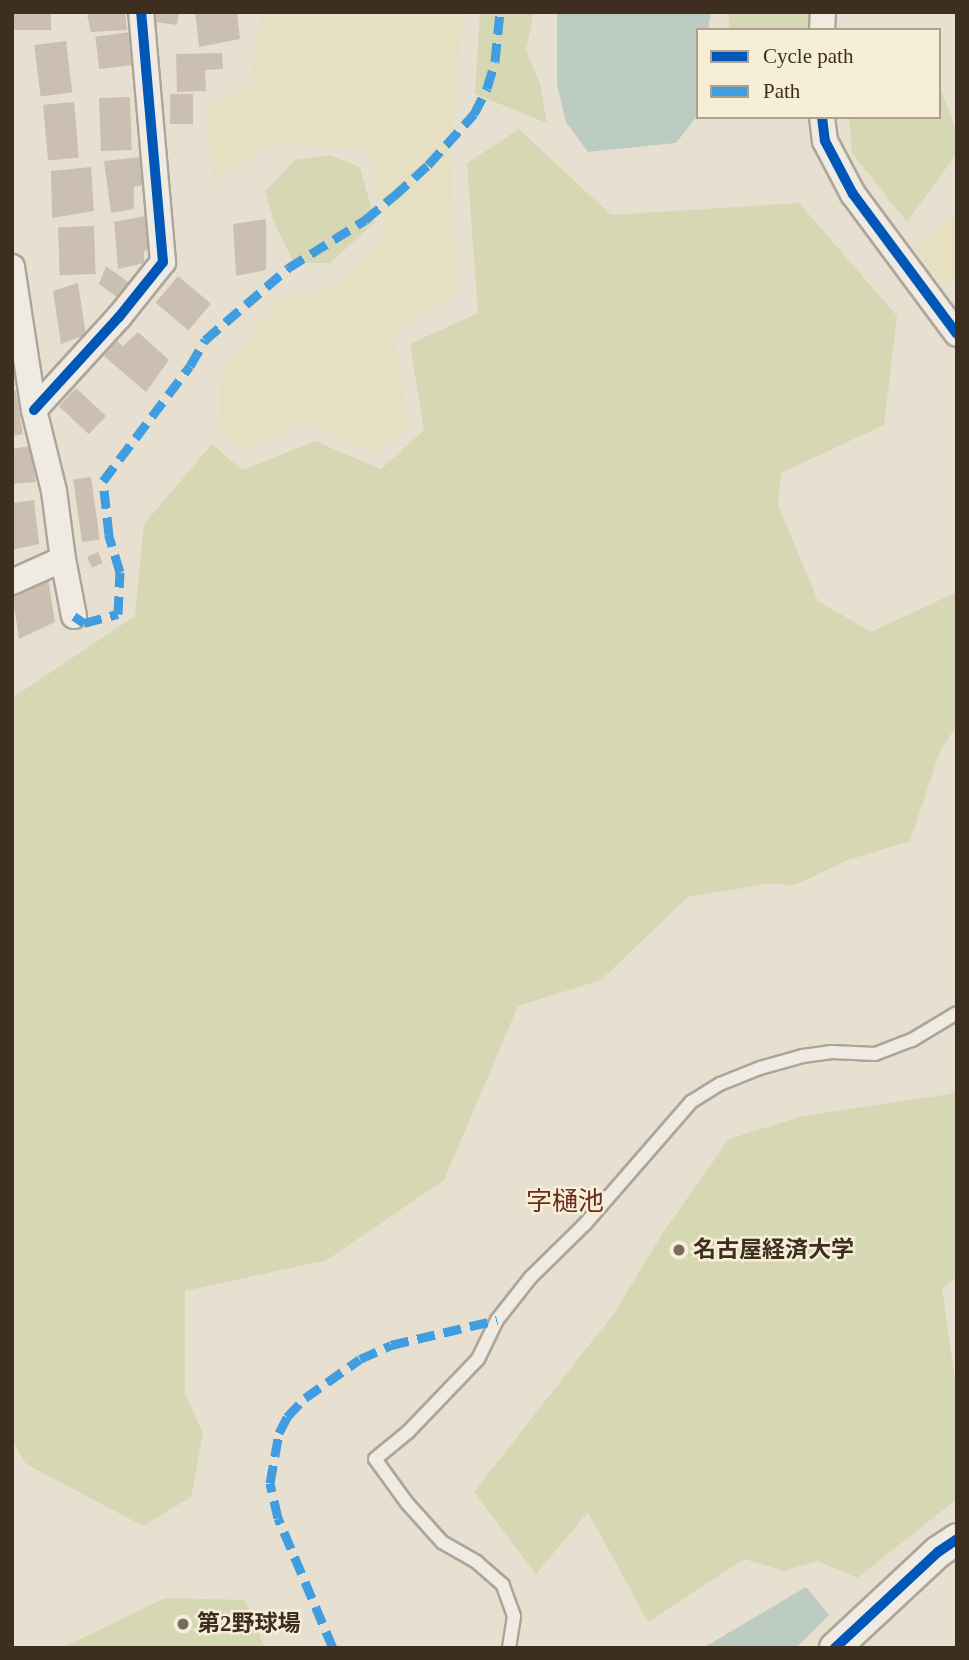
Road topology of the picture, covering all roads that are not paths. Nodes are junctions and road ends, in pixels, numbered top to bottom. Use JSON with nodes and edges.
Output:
{"nodes":[{"id":1,"x":141,"y":12,"type":"edge"},
{"id":2,"x":822,"y":119,"type":"edge"},
{"id":3,"x":12,"y":267,"type":"edge"},
{"id":4,"x":957,"y":334,"type":"edge"},
{"id":5,"x":34,"y":410,"type":"junction"},
{"id":6,"x":63,"y":559,"type":"junction"},
{"id":7,"x":12,"y":582,"type":"edge"},
{"id":8,"x":74,"y":616,"type":"dead end"},
{"id":9,"x":957,"y":1013,"type":"edge"},
{"id":10,"x":957,"y":1539,"type":"edge"},
{"id":11,"x":509,"y":1648,"type":"edge"},
{"id":12,"x":835,"y":1648,"type":"edge"}],
"edges":[{"from":1,"to":5,"type":"street"},
{"from":2,"to":4,"type":"street"},
{"from":3,"to":5,"type":"street"},
{"from":5,"to":6,"type":"street"},
{"from":6,"to":7,"type":"street"},
{"from":6,"to":8,"type":"street"},
{"from":9,"to":11,"type":"lane"},
{"from":10,"to":12,"type":"street"}]}
